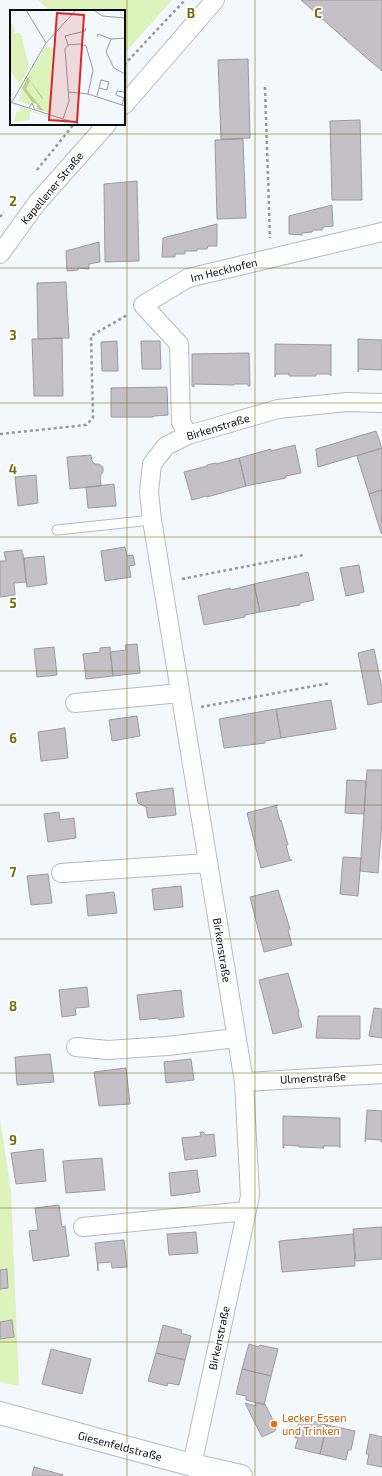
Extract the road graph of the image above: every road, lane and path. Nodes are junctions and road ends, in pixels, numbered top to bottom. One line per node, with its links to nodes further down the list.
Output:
1 (185, 0): 3 (path)
2 (215, 0): 5 (street)
3 (125, 64)
4 (265, 87): 9 (path)
5 (125, 104)
6 (106, 125): 8 (street, Kapellener Straße)
7 (382, 232): 9 (street, Im Heckhofen)
8 (0, 254)
9 (271, 258): 10 (street, Im Heckhofen)
10 (144, 305): 12 (path); 13 (street)
11 (382, 403): 13 (street, Birkenstraße)
12 (0, 434)
13 (188, 435): 14 (street, Birkenstraße)
14 (152, 520): 15 (lane); 17 (street, Birkenstraße)
15 (57, 530)
16 (304, 556): 17 (path)
17 (162, 582): 19 (street, Birkenstraße)
18 (330, 683): 19 (path)
19 (181, 702): 20 (street); 21 (street, Birkenstraße)
20 (75, 703)
21 (208, 863): 22 (street); 23 (street, Birkenstraße)
22 (61, 873)
23 (236, 1038): 24 (street); 26 (street, Birkenstraße)
24 (76, 1047)
25 (382, 1074): 26 (street, Ulmenstraße)
26 (244, 1082): 27 (street, Birkenstraße)
27 (246, 1211): 28 (street); 30 (street, Birkenstraße)
28 (83, 1227)
29 (0, 1413): 30 (main road, Giesenfeldstraße)
30 (192, 1465): 31 (main road, Giesenfeldstraße)
31 (241, 1476)

